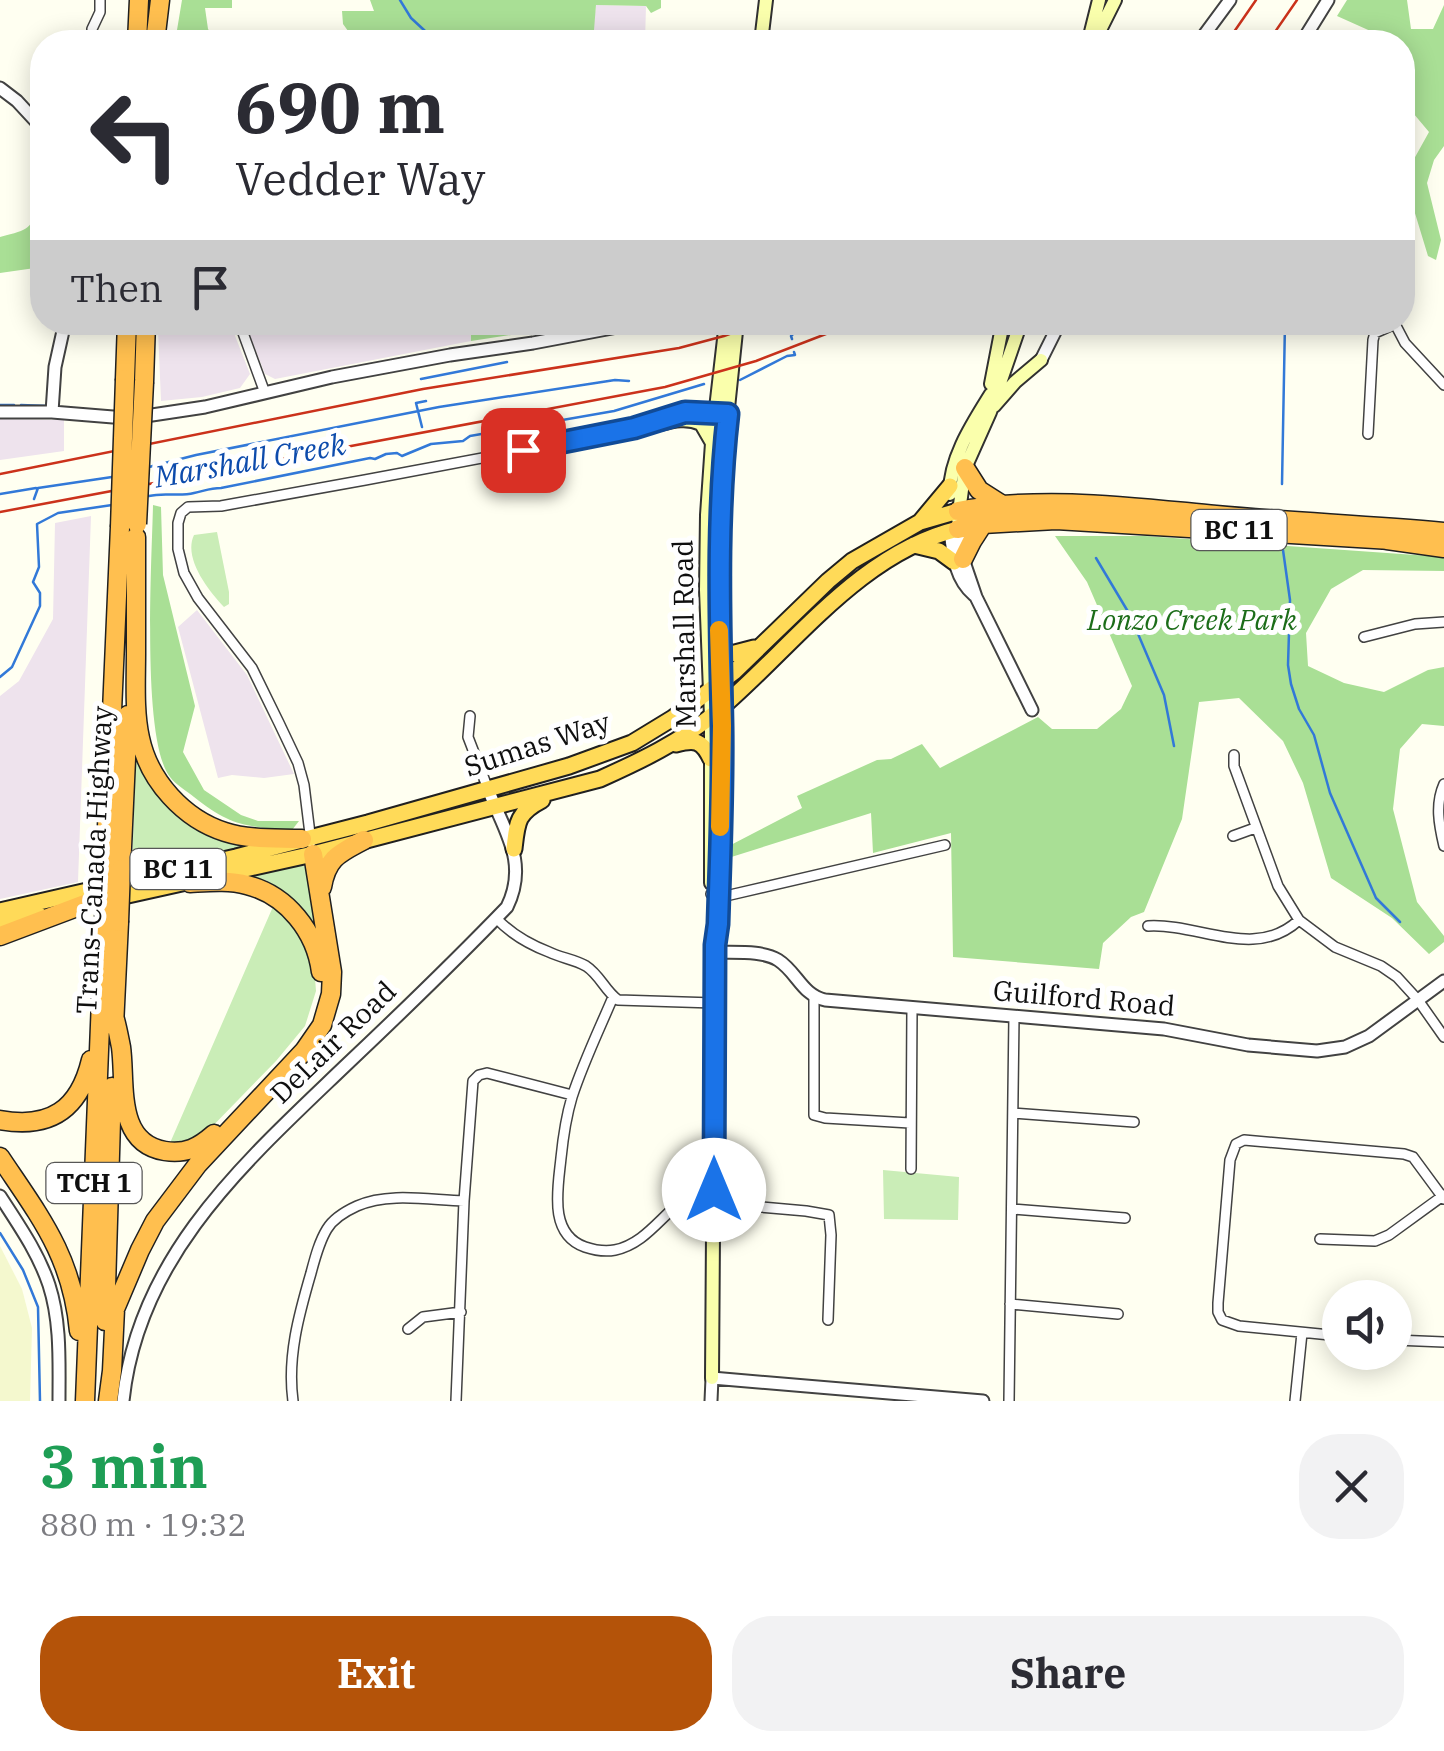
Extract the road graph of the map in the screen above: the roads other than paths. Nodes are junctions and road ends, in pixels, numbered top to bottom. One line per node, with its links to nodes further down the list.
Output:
1 (100, 0): 9 (street)
2 (139, 0): 10 (highway)
3 (160, 0): 11 (highway)
4 (766, 0): 12 (main road)
5 (1099, 0): 13 (main road)
6 (1116, 0): 14 (main road)
7 (1230, 0): 15 (street)
8 (1328, 0): 16 (street)
9 (92, 29)
10 (138, 30)
11 (156, 30)
12 (762, 30)
13 (1093, 30)
14 (1098, 30)
15 (1208, 30)
16 (1309, 30)
17 (0, 88): 18 (street)
18 (30, 115)
19 (62, 335): 37 (street)
20 (129, 335): 32 (highway, Trans-Canada Highway / TCH 1)
21 (143, 335): 32 (highway, Trans-Canada Highway / TCH 1)
22 (243, 335): 34 (street)
23 (575, 335): 34 (street)
24 (725, 335): 38 (main road, Marshall Road)
25 (735, 335): 38 (main road, Marshall Road)
26 (1001, 335): 35 (main road)
27 (1017, 335): 35 (main road)
28 (1054, 335): 31 (street)
29 (1374, 335): 40 (street)
30 (1400, 335): 33 (street)
31 (1041, 360): 35 (main road)
32 (134, 380): 51 (highway, Trans-Canada Highway / TCH 1, bridge)
33 (1444, 385)
34 (265, 393): 37 (street)
35 (986, 410): 42 (main road); 43 (main road)
36 (0, 412): 37 (street)
37 (52, 412)
38 (722, 413): 39 (street); 41 (main road, Marshall Road); 58 (main road, Marshall Road)
39 (634, 428): 41 (main road); 75 (street)
40 (1368, 434)
41 (712, 443): 60 (main road, Marshall Road)
42 (965, 468): 44 (highway); 48 (main road)
43 (950, 486): 47 (highway); 48 (main road)
44 (1001, 504): 45 (highway, Sumas Way / BC 11); 48 (highway, Sumas Way / BC 11)
45 (1154, 508): 46 (highway, Sumas Way / BC 11); 48 (highway)
46 (1239, 516): 49 (highway); 52 (highway, Sumas Way / BC 11)
47 (920, 522): 48 (highway, Sumas Way / BC 11); 59 (highway, Sumas Way / BC 11)
48 (955, 522): 50 (highway, Sumas Way / BC 11); 53 (highway, Sumas Way / BC 11); 55 (street)
49 (1444, 523)
50 (983, 524): 54 (highway, Sumas Way / BC 11); 55 (highway)
51 (131, 530): 75 (highway); 87 (highway, Trans-Canada Highway / TCH 1, bridge)
52 (1444, 532)
53 (914, 545): 55 (highway); 62 (highway, Sumas Way / BC 11)
54 (1444, 546)
55 (959, 561): 61 (street)
56 (1444, 622): 57 (street)
57 (1364, 637)
58 (719, 639): 59 (highway); 60 (main road, Marshall Road)
59 (762, 645): 60 (highway, Sumas Way / BC 11)
60 (715, 686): 62 (main road, Marshall Road); 67 (highway, Sumas Way / BC 11)
61 (1032, 710)
62 (716, 712): 64 (highway, Sumas Way / BC 11); 66 (main road, Marshall Road); 81 (main road, Marshall Road)
63 (470, 716): 70 (street, DeLair Road)
64 (668, 746): 66 (highway); 69 (highway, Sumas Way / BC 11)
65 (1234, 755): 72 (street)
66 (711, 759): 81 (main road, Marshall Road)
67 (569, 766): 70 (highway, Sumas Way / BC 11); 71 (highway)
68 (1444, 784): 77 (street)
69 (568, 788): 71 (highway, Sumas Way / BC 11); 78 (highway)
70 (488, 789): 71 (street, DeLair Road); 75 (highway, Sumas Way / BC 11)
71 (494, 805): 74 (highway, Sumas Way / BC 11); 78 (street, DeLair Road)
72 (1255, 828): 73 (street); 85 (street)
73 (1234, 836)
74 (364, 840): 75 (highway, Sumas Way / BC 11); 80 (highway)
75 (308, 843): 79 (highway, Sumas Way / BC 11); 80 (highway); 83 (highway, Sumas Way / BC 11)
76 (946, 845): 81 (street)
77 (1444, 846)
78 (514, 849): 84 (street, DeLair Road)
79 (190, 882): 82 (highway, Sumas Way / BC 11); 98 (highway)
80 (321, 892): 127 (highway)
81 (715, 894): 90 (main road, Marshall Road)
82 (84, 904): 86 (highway, Sumas Way / BC 11); 89 (highway)
83 (0, 911)
84 (496, 918): 93 (street); 128 (street, DeLair Road)
85 (1299, 920): 88 (street); 95 (street)
86 (0, 923)
87 (112, 923): 91 (highway, Trans-Canada Highway / TCH 1); 98 (highway, Trans-Canada Highway / TCH 1)
88 (1148, 926)
89 (0, 936)
90 (715, 948): 94 (street); 96 (main road, Marshall Road)
91 (102, 966): 103 (highway); 126 (highway, Trans-Canada Highway / TCH 1)
92 (1444, 981): 95 (street, Guilford Road)
93 (613, 997): 96 (street); 101 (street)
94 (814, 998): 97 (street, Guilford Road); 105 (street)
95 (1418, 1000): 99 (street, Guilford Road); 100 (street)
96 (714, 1004): 110 (main road, Marshall Road)
97 (912, 1008): 99 (street, Guilford Road); 105 (street)
98 (114, 1016): 127 (highway, Trans-Canada Highway / TCH 1)
99 (1014, 1016): 102 (street)
100 (1444, 1037)
101 (572, 1096): 110 (street); 111 (street)
102 (1013, 1113): 104 (street); 112 (street)
103 (0, 1120)
104 (1134, 1122)
105 (910, 1123): 107 (street)
106 (0, 1157): 126 (highway)
107 (911, 1170)
108 (0, 1196): 125 (street)
109 (1443, 1197): 114 (street); 120 (street)
110 (714, 1200): 118 (street); 124 (main road, Marshall Road)
111 (464, 1201): 116 (street); 129 (street)
112 (1012, 1209): 113 (street); 115 (street)
113 (1125, 1218)
114 (1320, 1239)
115 (1010, 1304): 117 (street); 133 (street)
116 (460, 1312): 119 (street); 130 (street)
117 (1118, 1314)
118 (828, 1320)
119 (408, 1329)
120 (1302, 1333): 121 (street); 134 (street)
121 (1322, 1335)
122 (1412, 1341): 123 (street)
123 (1444, 1342)
124 (712, 1378): 131 (street, Marshall Road); 132 (street)
125 (59, 1401)
126 (84, 1401)
127 (105, 1401)
128 (123, 1401)
129 (293, 1401)
130 (456, 1401)
131 (712, 1401)
132 (983, 1401)
133 (1010, 1401)
134 (1296, 1401)

